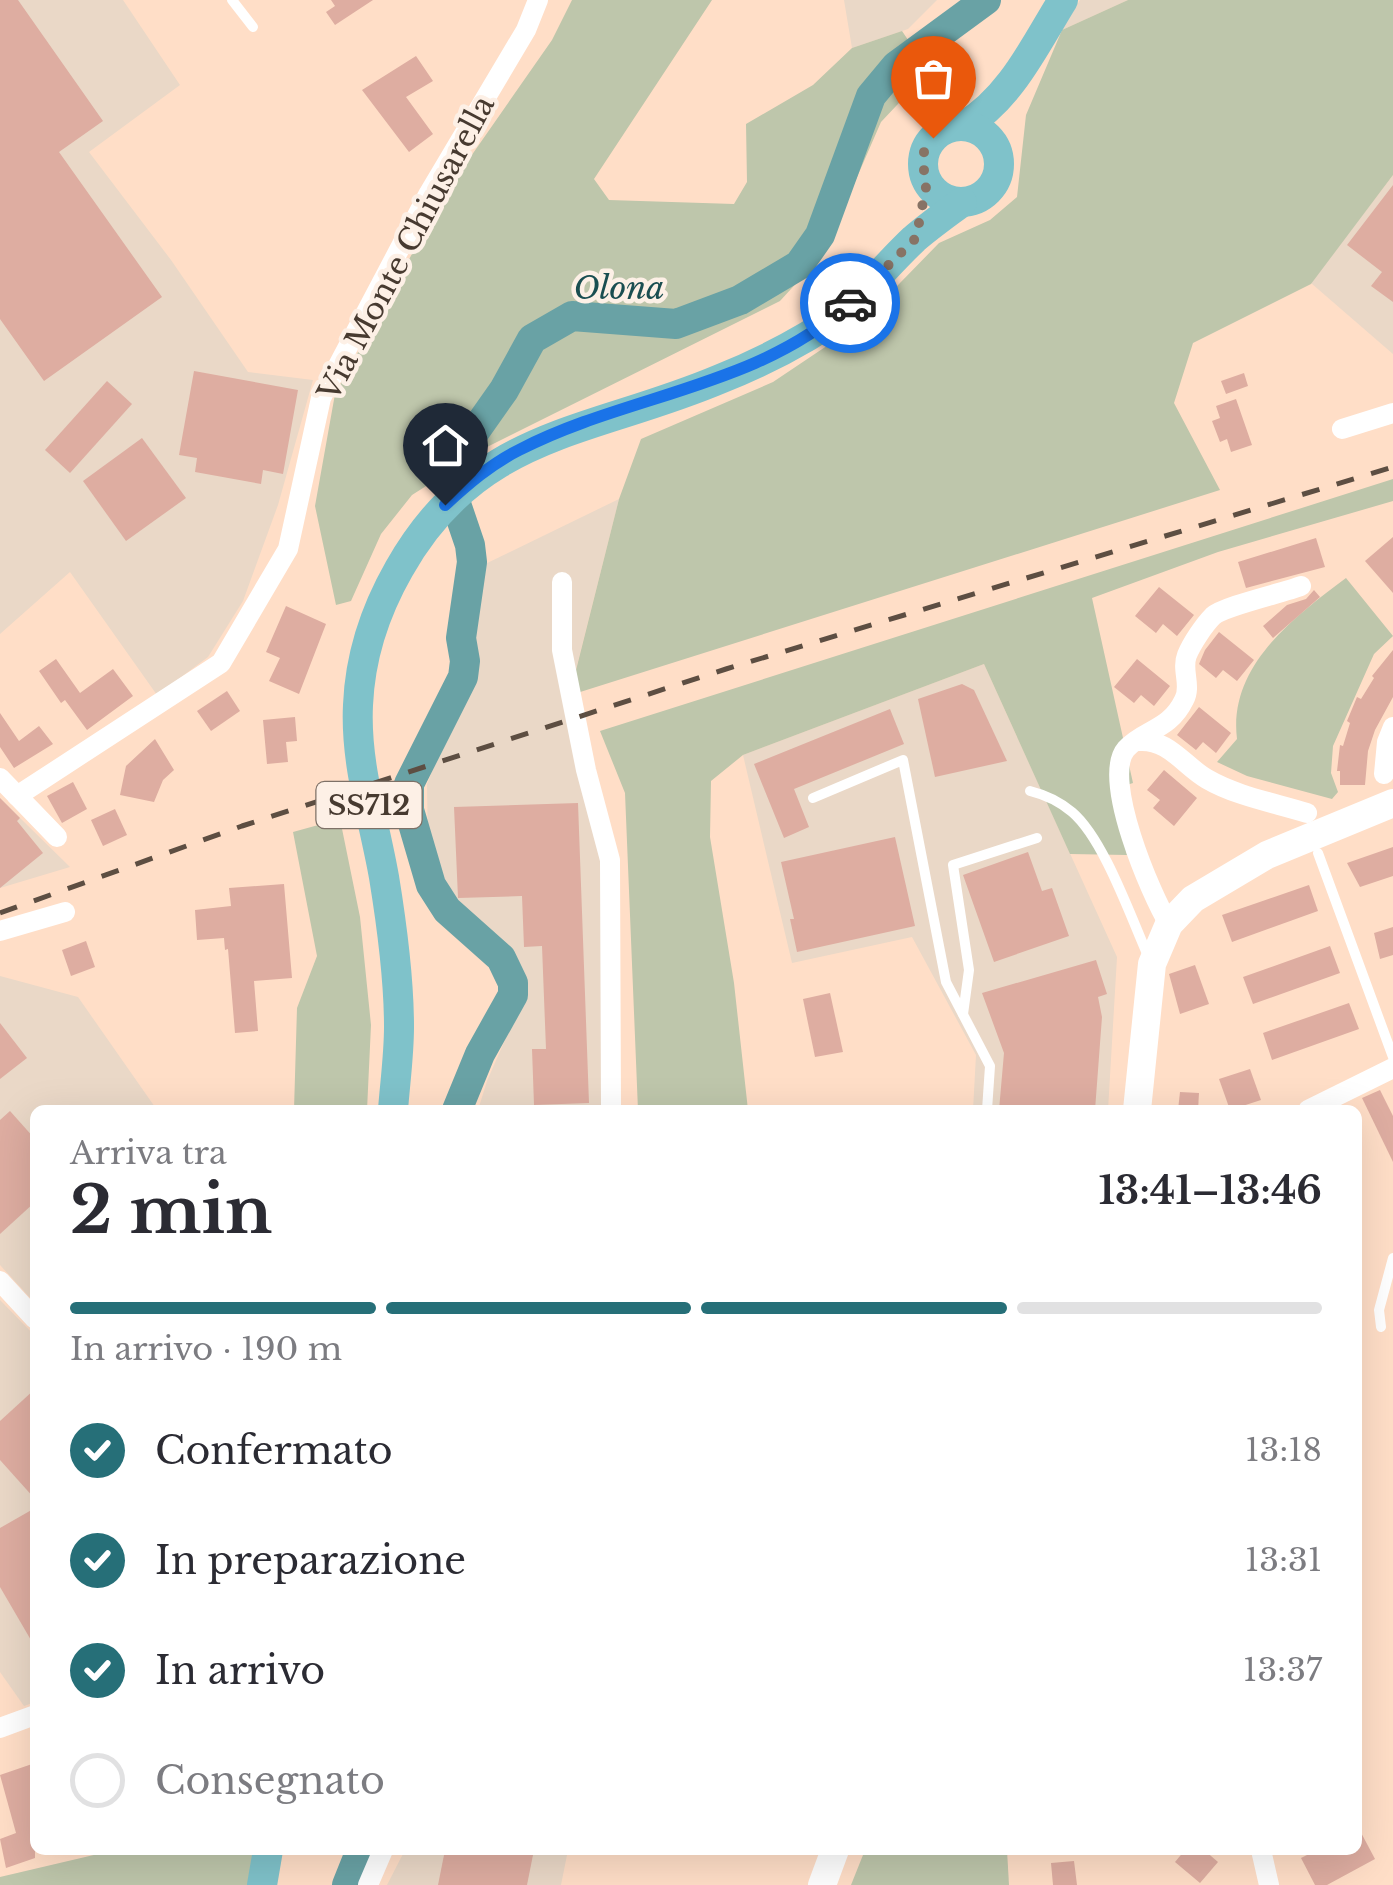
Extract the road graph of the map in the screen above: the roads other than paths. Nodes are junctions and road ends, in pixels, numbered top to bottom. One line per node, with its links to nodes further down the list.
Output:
1 (232, 0): 4 (lane)
2 (538, 0): 20 (street, Via Monte Chiusarella)
3 (1063, 0): 5 (main road, SS712)
4 (253, 27)
5 (1016, 76): 6 (main road, SS712); 7 (main road, SS712)
6 (964, 126): 7 (main road); 8 (main road, SS712)
7 (998, 161): 9 (main road, SS712)
8 (927, 182): 9 (main road); 10 (main road, SS712)
9 (962, 202): 10 (main road, SS712)
10 (916, 238): 34 (main road, SS712)
11 (1393, 413): 12 (street)
12 (1342, 429)
13 (562, 582): 35 (street)
14 (1300, 586): 16 (street)
15 (1393, 727): 17 (street)
16 (1137, 741): 23 (street); 28 (street)
17 (1384, 774)
18 (0, 778): 20 (street)
19 (1030, 790): 30 (lane)
20 (17, 796): 24 (street)
21 (813, 798): 31 (lane)
22 (1393, 803): 28 (main road)
23 (1307, 812)
24 (56, 838)
25 (1037, 838): 31 (lane)
26 (1318, 853): 32 (lane)
27 (65, 912): 29 (street)
28 (1169, 924): 30 (main road)
29 (0, 932)
30 (1152, 964): 37 (main road)
31 (963, 1014): 36 (lane)
32 (1393, 1057)
33 (1393, 1068): 38 (street)
34 (393, 1105)
35 (611, 1105)
36 (987, 1105)
37 (1138, 1105)
38 (1318, 1105)
39 (1393, 1258): 42 (lane)
40 (0, 1281): 41 (street)
41 (30, 1313)
42 (1381, 1327)
43 (30, 1717): 44 (street)
44 (0, 1728)
45 (267, 1855): 49 (main road)
46 (381, 1855): 50 (street)
47 (833, 1855): 51 (main road)
48 (1261, 1855): 52 (street)
49 (262, 1885)
50 (368, 1885)
51 (822, 1885)
52 (1269, 1885)

